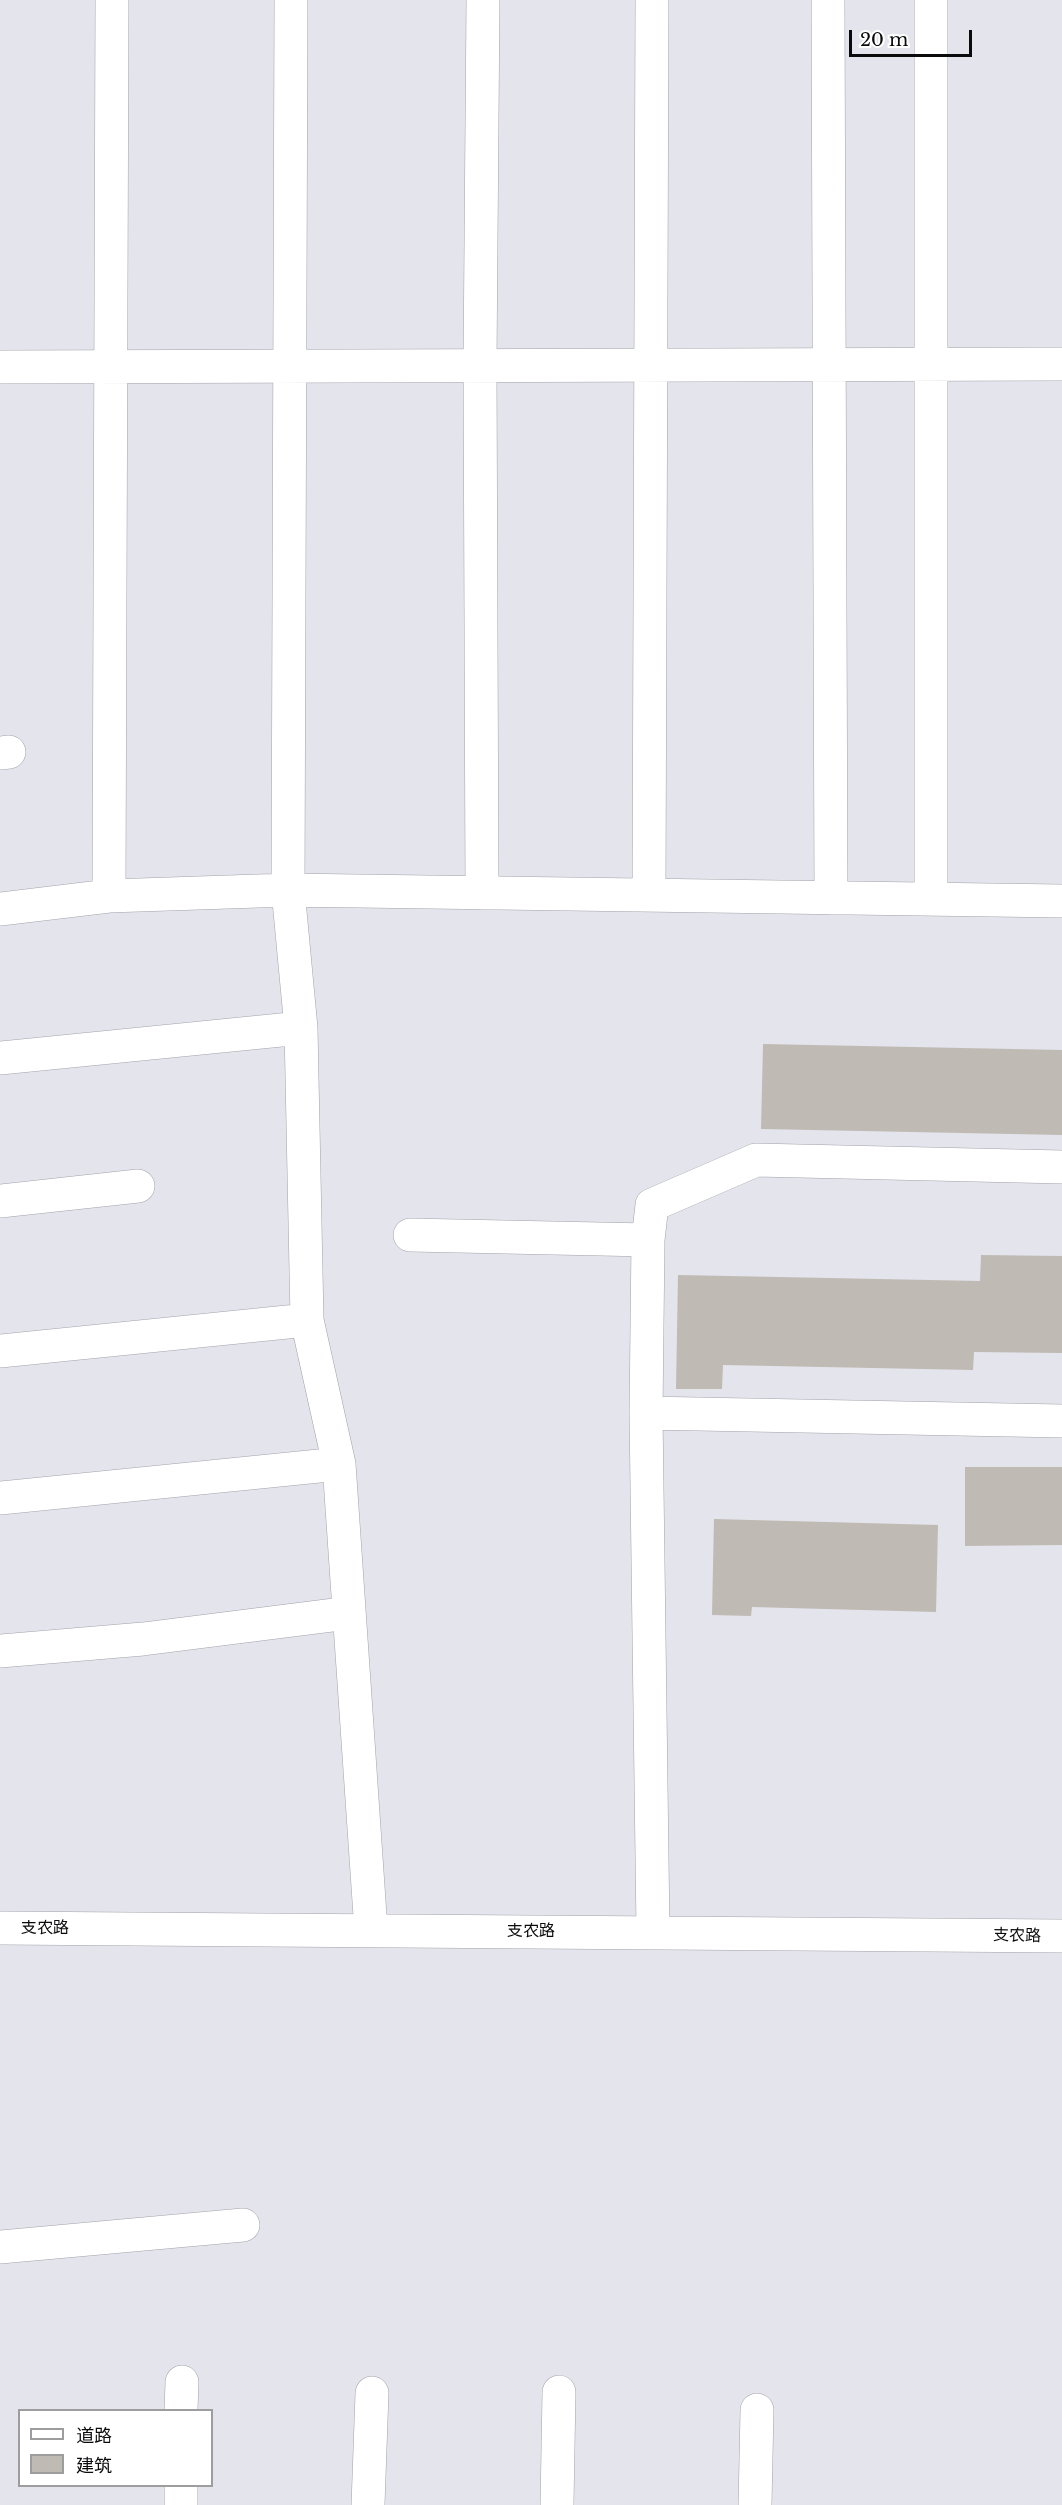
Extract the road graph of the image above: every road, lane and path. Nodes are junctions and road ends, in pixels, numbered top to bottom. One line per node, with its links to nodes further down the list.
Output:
1 (112, 0): 13 (street)
2 (291, 0): 7 (street)
3 (483, 0): 8 (street)
4 (652, 0): 9 (street)
5 (828, 0): 10 (street)
6 (932, 0): 11 (street)
7 (289, 364): 8 (street); 13 (street); 15 (street)
8 (480, 364): 9 (street); 16 (street)
9 (651, 364): 10 (street); 17 (street)
10 (829, 364): 11 (street); 19 (street)
11 (931, 364): 12 (street); 20 (street)
12 (1062, 364)
13 (110, 366): 14 (street); 18 (street)
14 (0, 367)
15 (288, 890): 16 (street); 18 (street); 23 (street)
16 (482, 893): 17 (street)
17 (650, 895): 19 (street)
18 (109, 896): 22 (street)
19 (831, 898): 20 (street)
20 (931, 899): 21 (street)
21 (1062, 901)
22 (0, 909)
23 (301, 1028): 24 (street); 30 (street)
24 (0, 1058)
25 (1062, 1167): 29 (street)
26 (138, 1186): 27 (street)
27 (0, 1201)
28 (410, 1235): 29 (street)
29 (648, 1240): 32 (street)
30 (307, 1320): 31 (street); 34 (street)
31 (0, 1351)
32 (646, 1413): 33 (street); 40 (street)
33 (1062, 1421)
34 (339, 1464): 35 (street); 36 (street)
35 (0, 1498)
36 (350, 1613): 37 (street); 39 (street)
37 (0, 1651)
38 (0, 1928): 39 (street, 支农路)
39 (372, 1930): 40 (street, 支农路)
40 (653, 1931): 41 (street, 支农路)
41 (1062, 1936)
42 (243, 2225): 43 (street)
43 (0, 2247)
44 (559, 2392): 50 (street)
45 (372, 2393): 49 (street)
46 (756, 2410): 51 (street)
47 (181, 2487): 48 (street)
48 (181, 2505)
49 (368, 2505)
50 (557, 2505)
51 (755, 2505)

